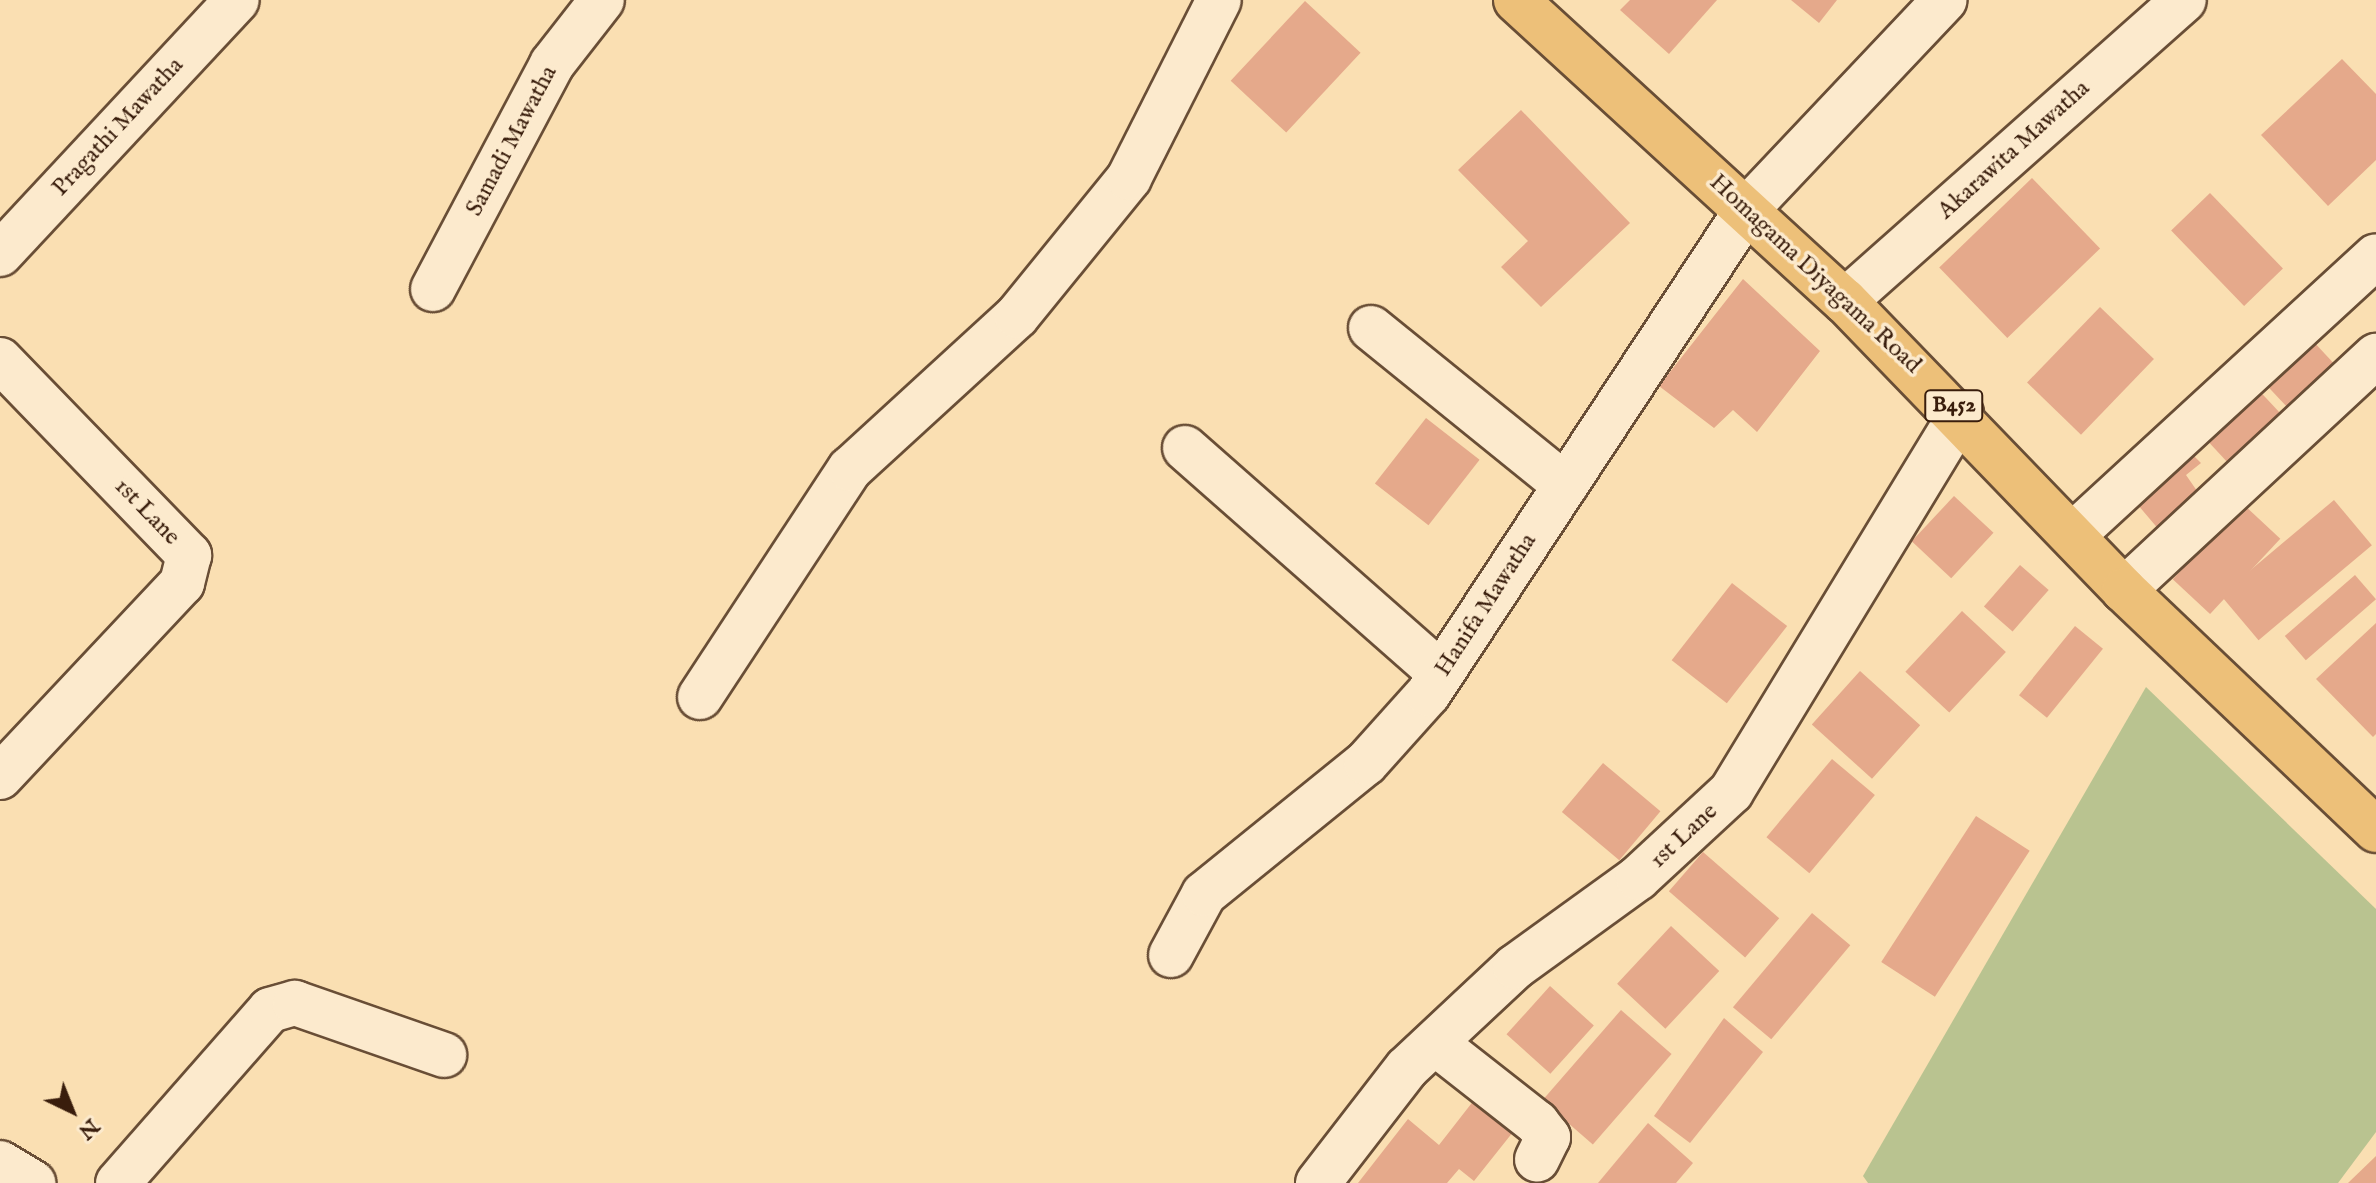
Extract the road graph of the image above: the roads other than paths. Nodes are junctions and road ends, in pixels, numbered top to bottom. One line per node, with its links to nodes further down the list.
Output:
1 (237, 0): 8 (street, Pragathi Mawatha)
2 (602, 0): 10 (street, Samadi Mawatha)
3 (1219, 0): 21 (street)
4 (1516, 0): 7 (main road, Homagama Diyagama Road / B452)
5 (1945, 0): 7 (street, Hanifa Mawatha)
6 (2184, 0): 11 (street, Akarawita Mawatha)
7 (1748, 208): 11 (main road, Homagama Diyagama Road / B452); 17 (street, Hanifa Mawatha)
8 (0, 254)
9 (2376, 256): 18 (street)
10 (433, 289)
11 (1845, 301): 15 (main road, Homagama Diyagama Road / B452)
12 (1371, 328): 17 (street)
13 (2376, 356): 19 (street)
14 (0, 360): 22 (street, 1st Lane)
15 (1961, 413): 18 (main road, Homagama Diyagama Road / B452); 25 (street, 1st Lane)
16 (1185, 448): 20 (street)
17 (1565, 485): 20 (street, Hanifa Mawatha)
18 (2074, 534): 19 (main road, Homagama Diyagama Road / B452)
19 (2124, 590): 23 (main road, Homagama Diyagama Road / B452)
20 (1441, 674): 24 (street, Hanifa Mawatha)
21 (700, 697)
22 (0, 777)
23 (2376, 830)
24 (1171, 955)
25 (1435, 1043): 27 (street); 31 (street, 1st Lane)
26 (444, 1055): 30 (street)
27 (1537, 1160)
28 (0, 1163): 29 (street)
29 (33, 1183)
30 (118, 1183)
31 (1318, 1183)

